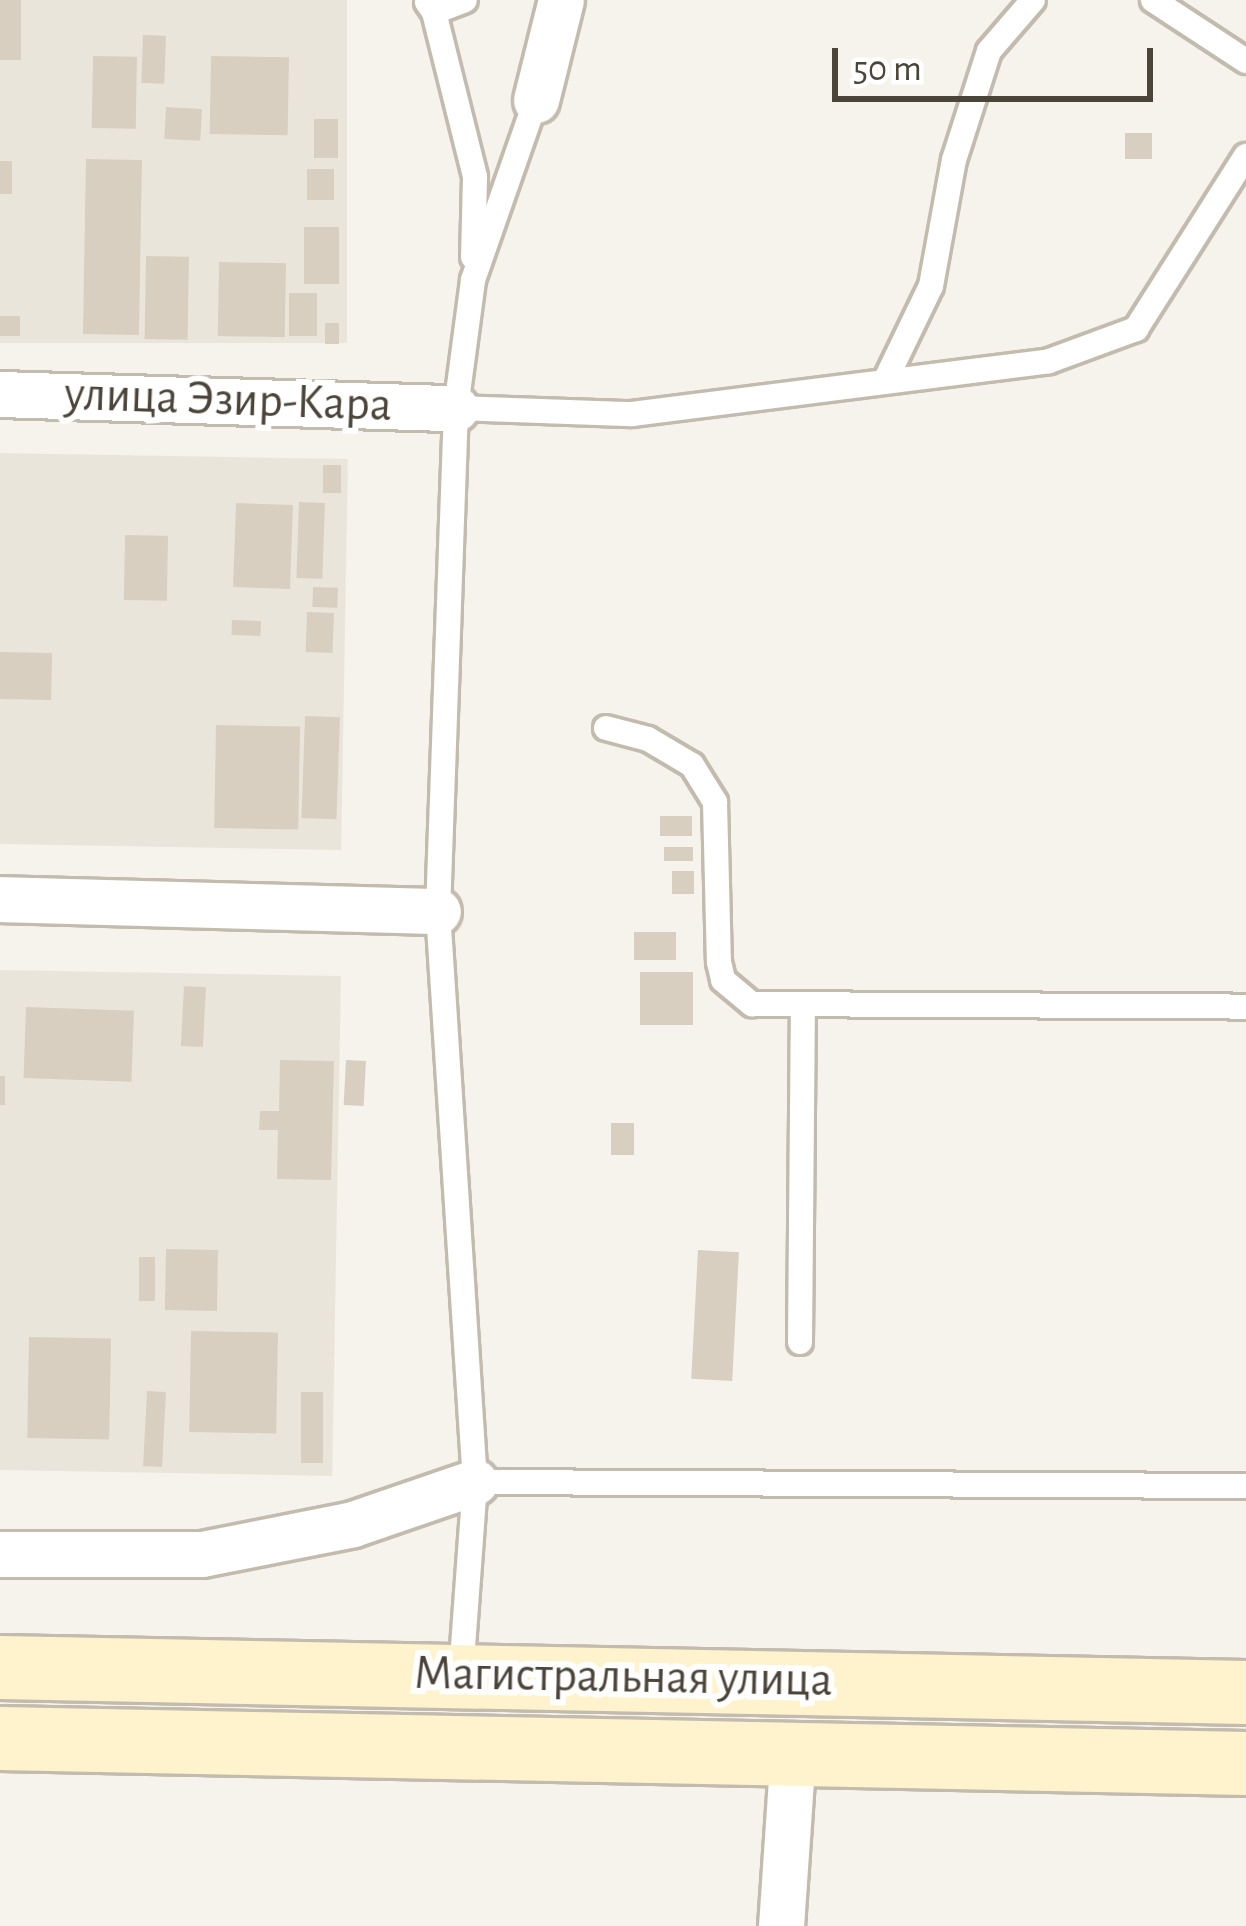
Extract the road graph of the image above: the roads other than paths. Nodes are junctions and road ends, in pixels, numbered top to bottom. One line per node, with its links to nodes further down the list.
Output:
1 (465, 0): 5 (lane)
2 (561, 0): 7 (street)
3 (1033, 0): 10 (lane)
4 (1153, 0): 6 (lane)
5 (430, 6): 9 (lane)
6 (1246, 61)
7 (536, 100): 9 (lane)
8 (1246, 156): 10 (lane)
9 (473, 280): 12 (lane)
10 (886, 379): 12 (lane)
11 (0, 394): 12 (street, улица Эзир-Кара)
12 (456, 408): 15 (lane)
13 (606, 728): 17 (lane)
14 (0, 899): 15 (street)
15 (438, 911): 19 (lane)
16 (1246, 1007): 17 (lane)
17 (802, 1009): 18 (lane)
18 (800, 1342)
19 (475, 1482): 20 (lane); 21 (street); 23 (lane)
20 (1246, 1486)
21 (0, 1554)
22 (0, 1667): 23 (main road, Магистральная улица)
23 (461, 1674): 24 (main road, Магистральная улица)
24 (1246, 1692)
25 (0, 1738): 26 (main road, Магистральная улица)
26 (793, 1750): 27 (main road, Магистральная улица); 28 (street)
27 (1246, 1763)
28 (781, 1926)

